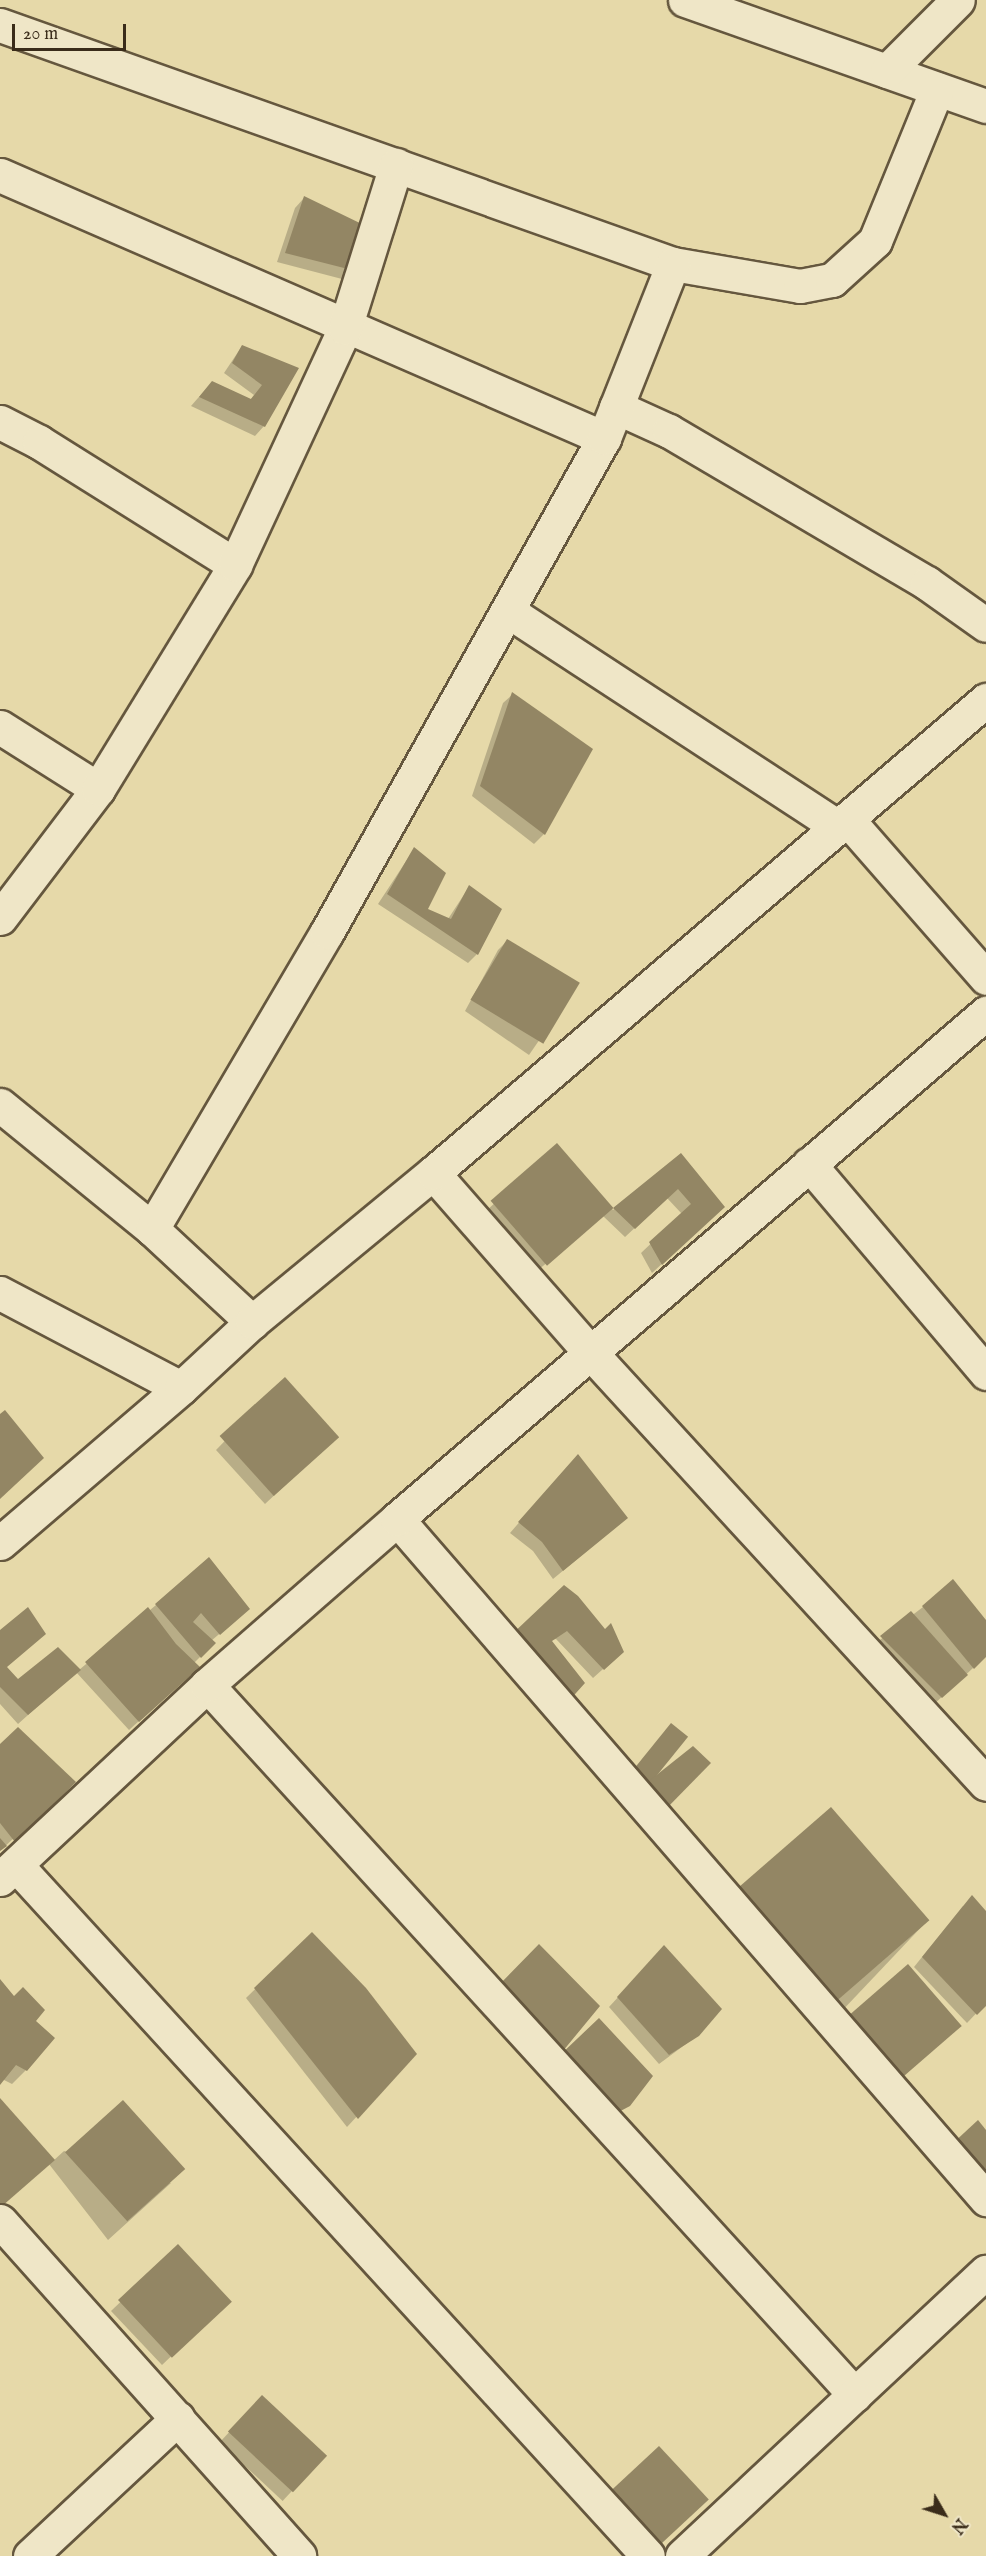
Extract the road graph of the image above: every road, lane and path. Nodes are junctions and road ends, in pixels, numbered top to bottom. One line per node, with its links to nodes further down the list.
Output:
1 (685, 0): 4 (street)
2 (958, 0): 4 (street)
3 (0, 25): 7 (street)
4 (887, 71): 5 (street)
5 (937, 89): 6 (street); 9 (street)
6 (986, 106)
7 (396, 165): 9 (street); 10 (street)
8 (0, 175): 10 (street)
9 (673, 264): 11 (street)
10 (345, 328): 13 (street); 14 (street)
11 (616, 407): 13 (street); 16 (street)
12 (0, 422): 14 (street)
13 (604, 438): 15 (street)
14 (235, 565): 19 (street)
15 (508, 611): 20 (street); 27 (street)
16 (986, 625)
17 (986, 700): 20 (street)
18 (0, 727): 19 (street)
19 (98, 789): 21 (street)
20 (843, 823): 22 (street); 26 (street)
21 (0, 918)
22 (986, 978)
23 (986, 1013): 25 (street)
24 (0, 1105): 27 (street)
25 (808, 1164): 30 (street); 31 (street)
26 (432, 1173): 29 (street); 30 (street)
27 (152, 1229): 29 (street)
28 (0, 1293): 32 (street)
29 (252, 1322): 32 (street)
30 (589, 1351): 33 (street); 36 (street)
31 (986, 1373)
32 (181, 1388): 34 (street)
33 (397, 1519): 35 (street); 38 (street)
34 (0, 1543)
35 (207, 1685): 37 (street); 41 (street)
36 (986, 1784)
37 (8, 1872): 45 (street)
38 (986, 2199)
39 (0, 2221): 42 (street)
40 (986, 2272): 41 (street)
41 (855, 2395): 46 (street)
42 (178, 2418): 43 (street); 44 (street)
43 (30, 2556)
44 (299, 2556)
45 (648, 2556)
46 (682, 2556)

